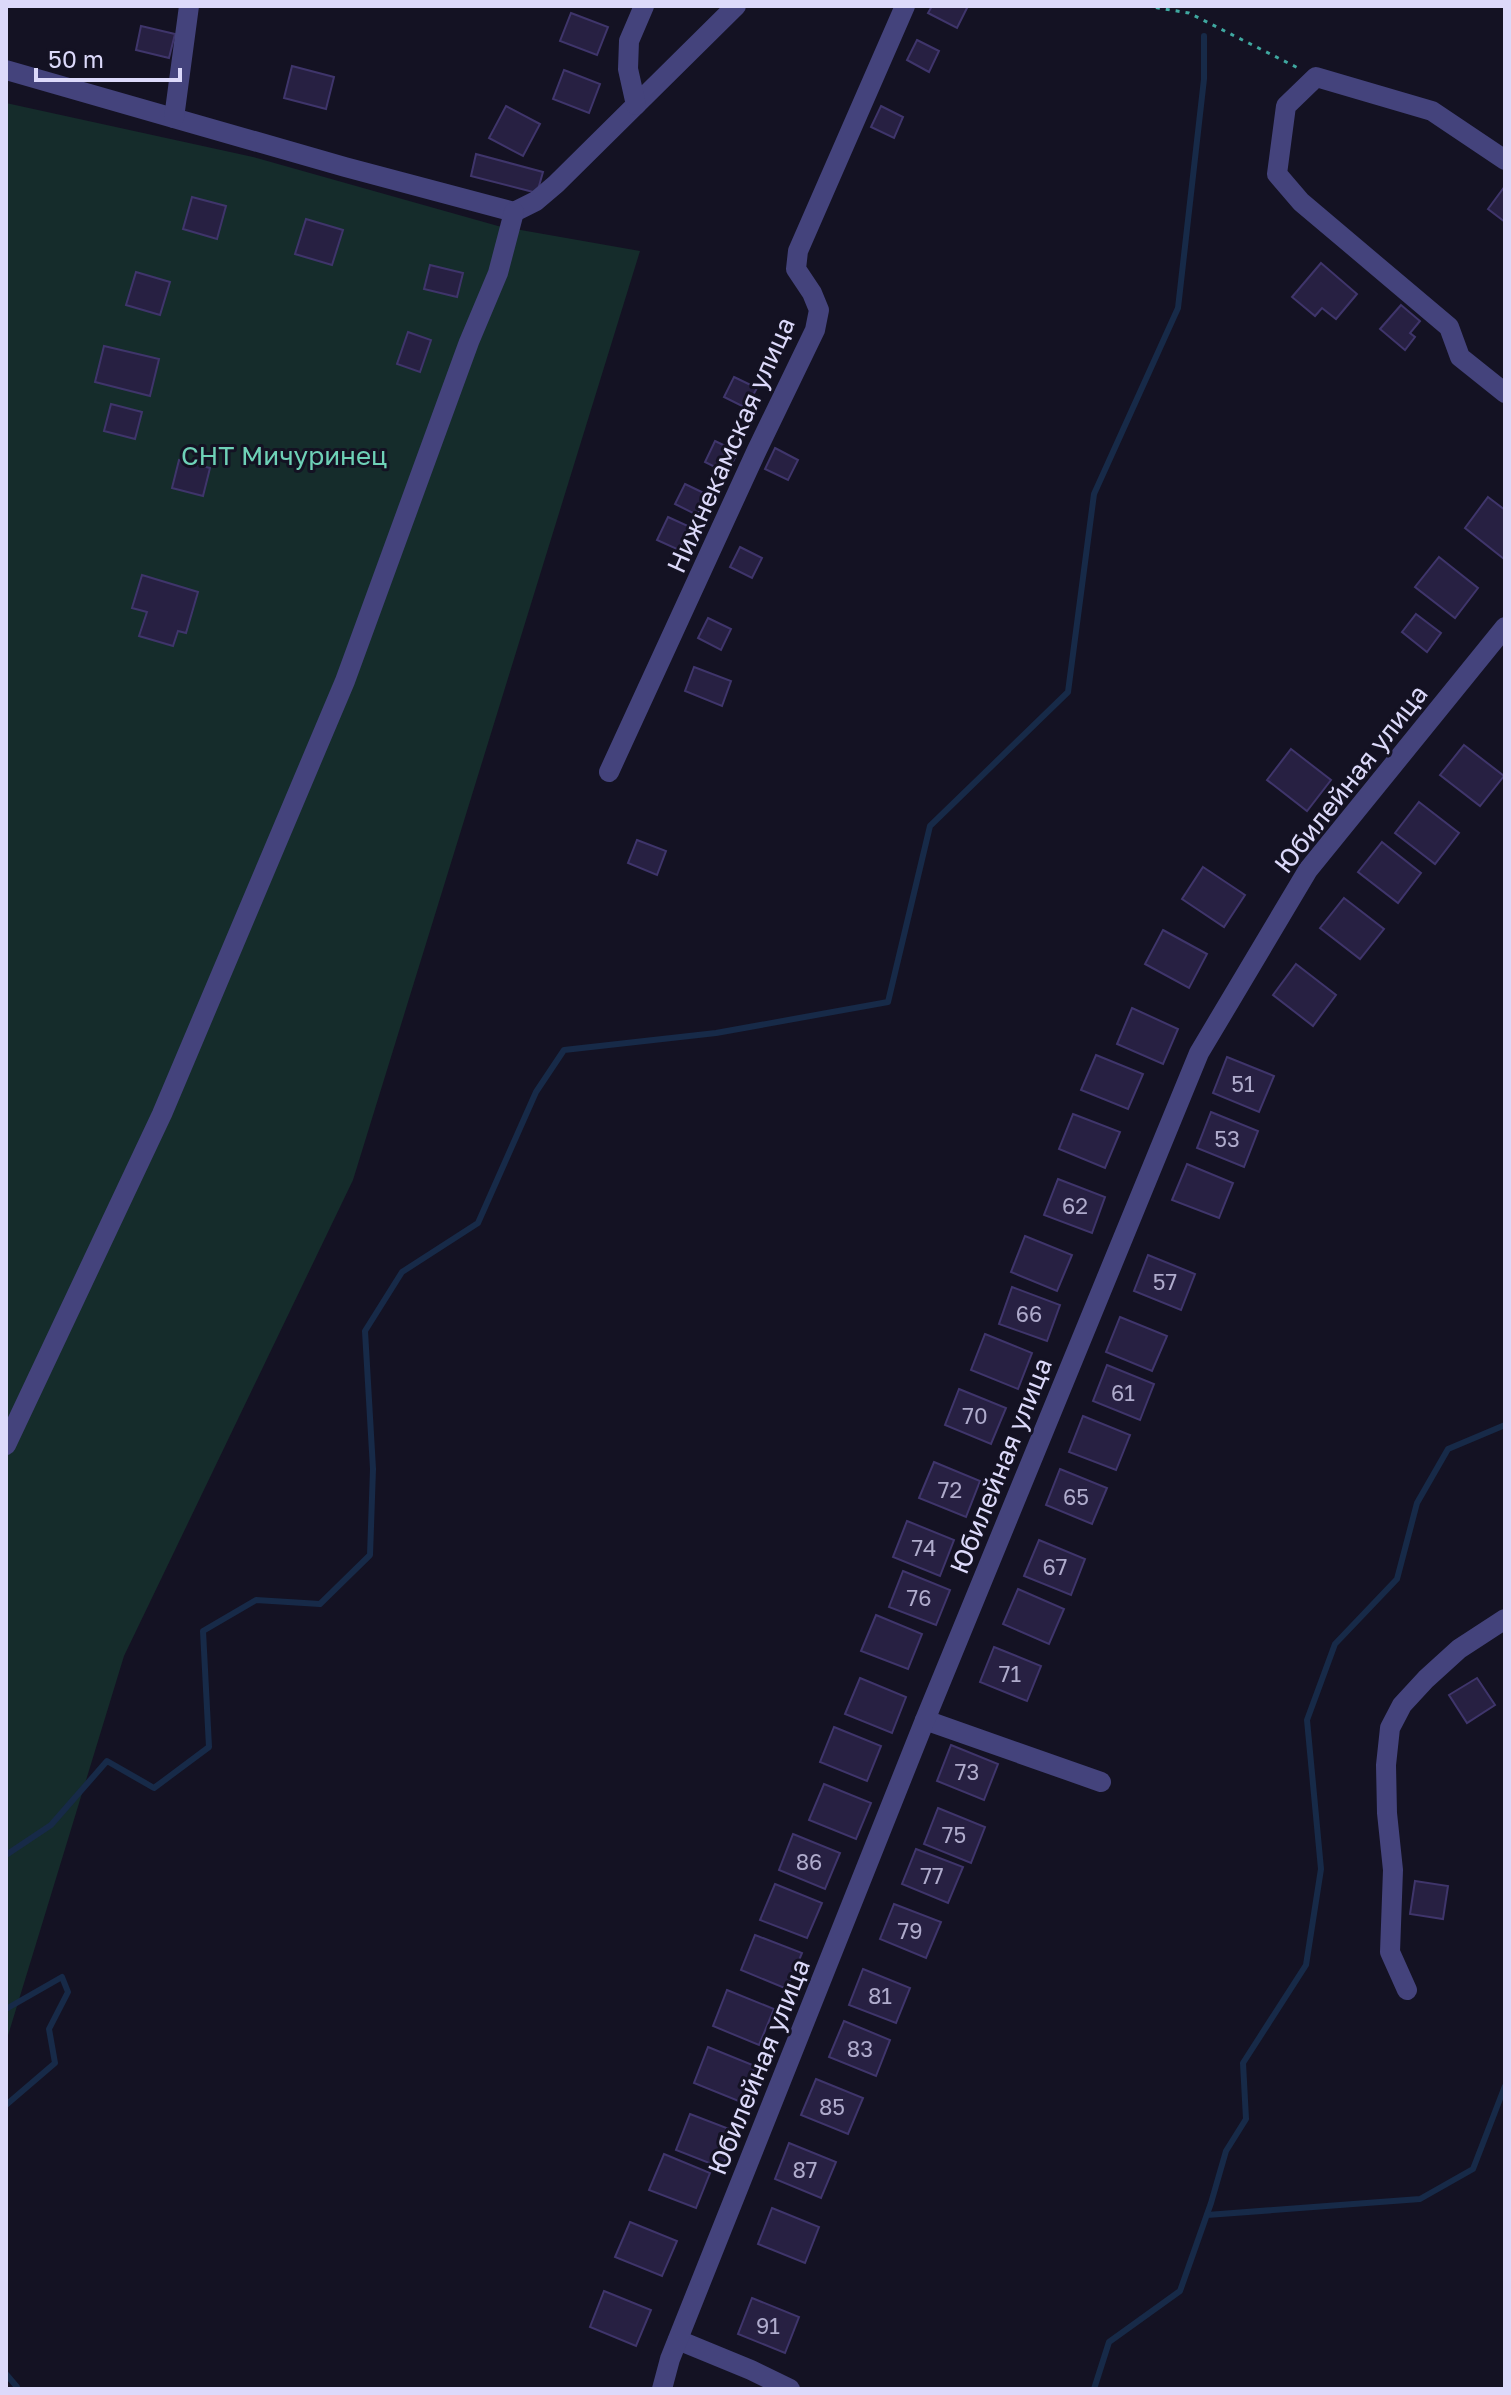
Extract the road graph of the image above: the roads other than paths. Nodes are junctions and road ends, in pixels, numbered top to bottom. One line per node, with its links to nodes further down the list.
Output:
1 (189, 6): 7 (street)
2 (644, 6): 6 (street)
3 (736, 6): 6 (street)
4 (905, 6): 12 (street, Нижнекамская улица)
5 (6, 70): 7 (street)
6 (636, 105): 9 (street)
7 (174, 118): 9 (street)
8 (1505, 160): 10 (street)
9 (514, 212): 13 (street)
10 (1505, 393)
11 (1505, 627): 15 (street, Юбилейная улица)
12 (609, 772)
13 (6, 1445)
14 (1505, 1619): 17 (street)
15 (925, 1720): 16 (street); 18 (street, Юбилейная улица)
16 (1101, 1782)
17 (1407, 1990)
18 (678, 2340): 19 (street, Юбилейная улица); 20 (street)
19 (662, 2389)
20 (790, 2389)

